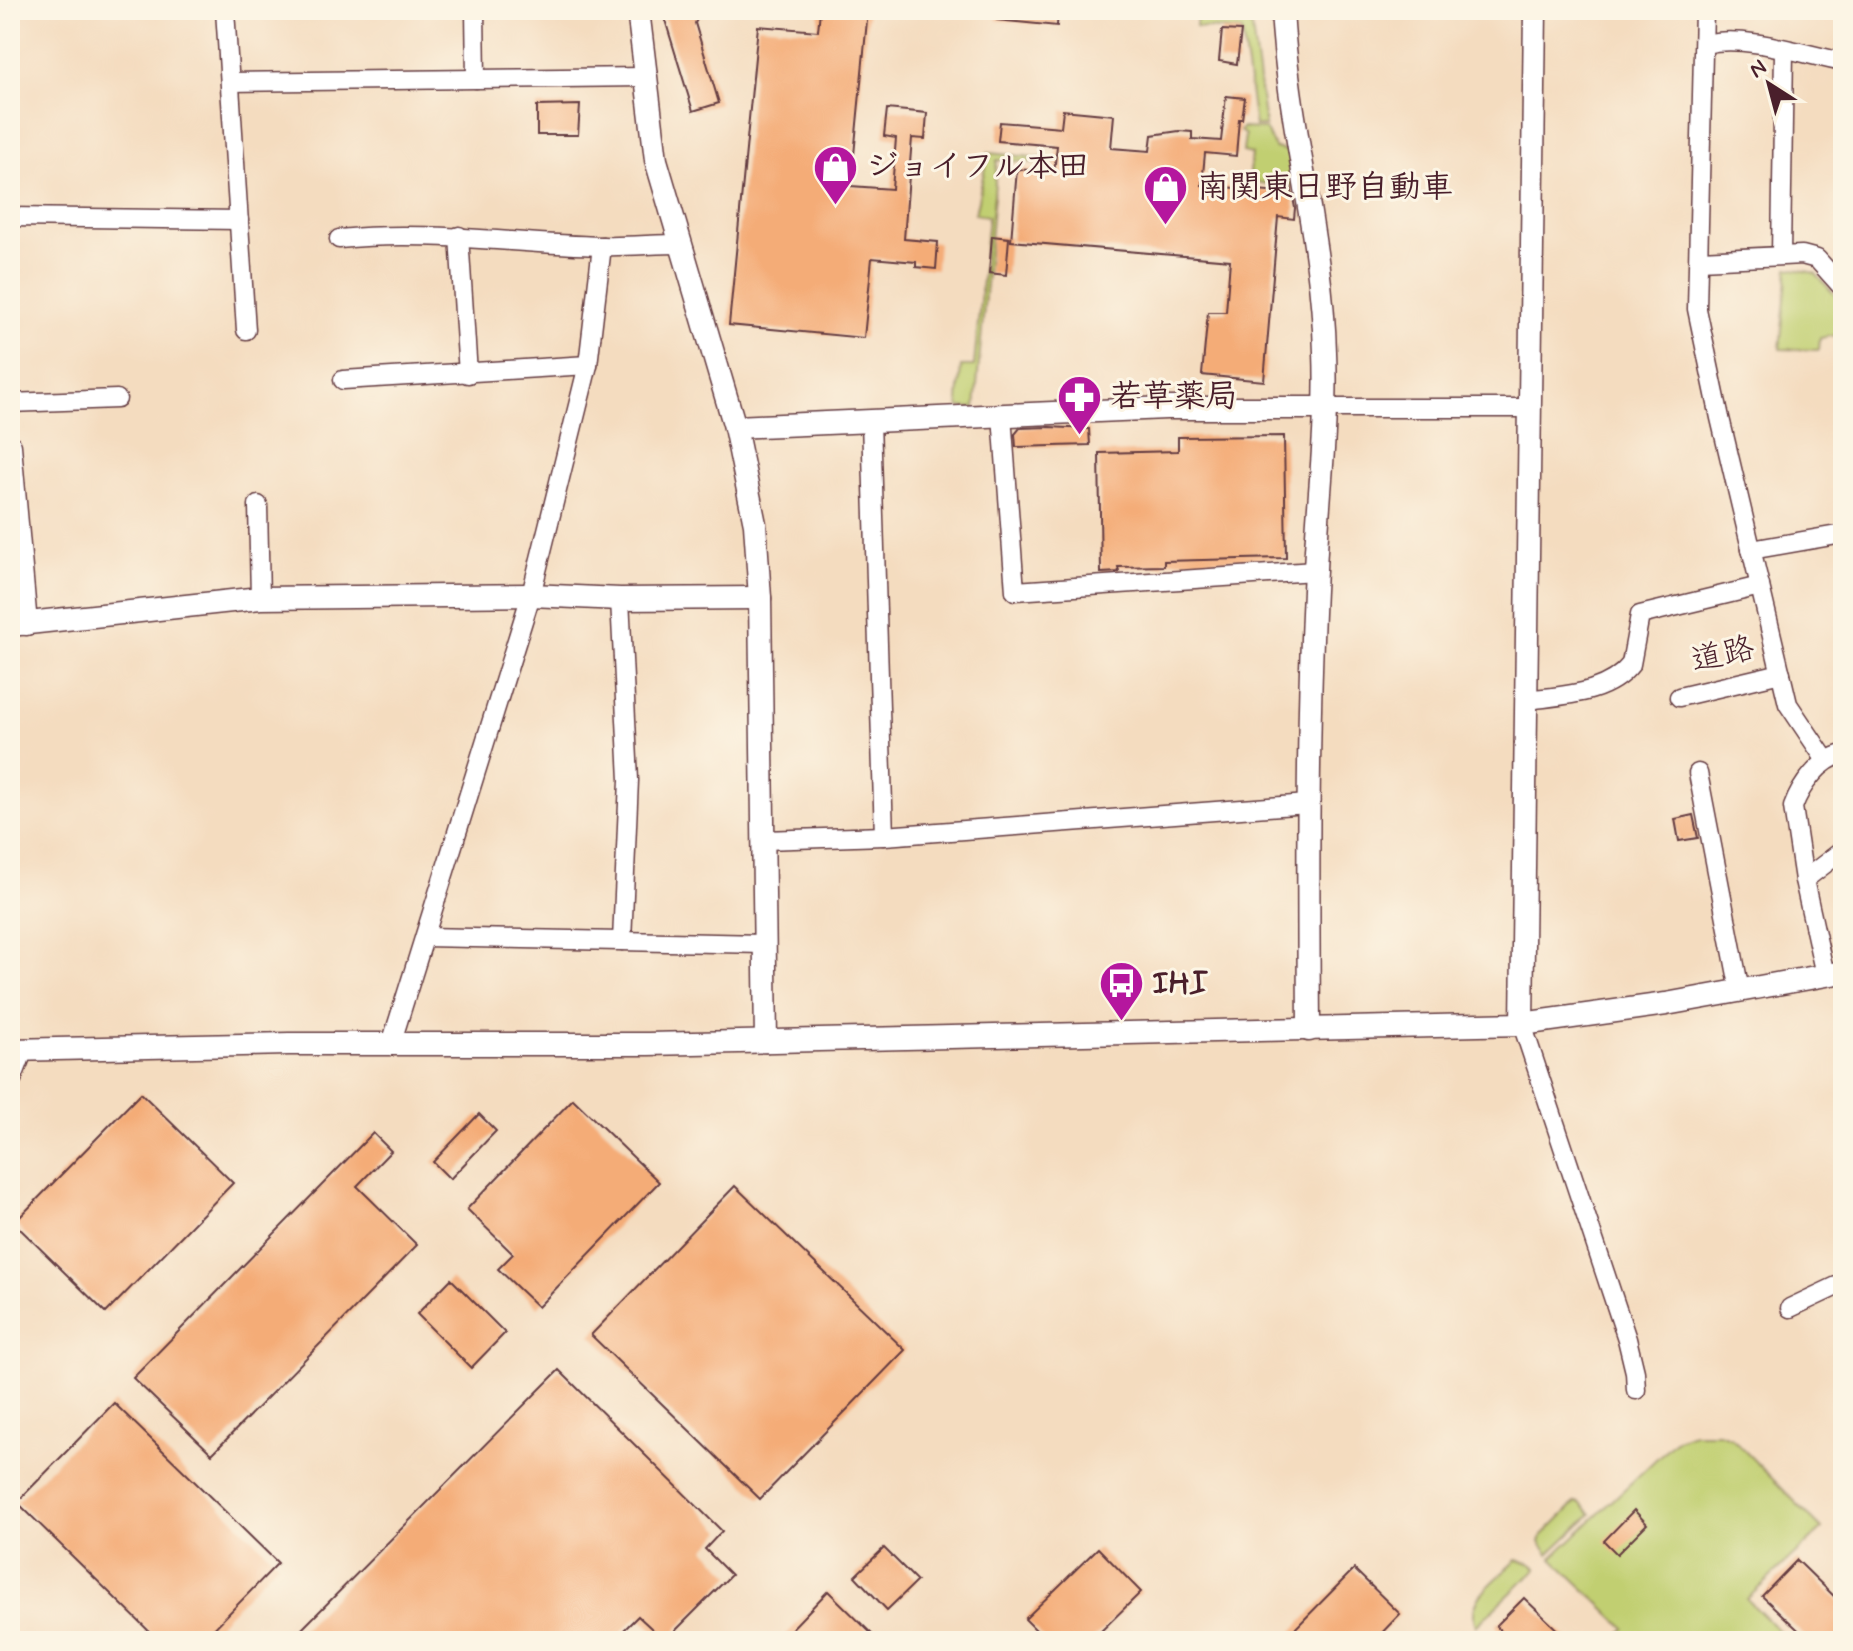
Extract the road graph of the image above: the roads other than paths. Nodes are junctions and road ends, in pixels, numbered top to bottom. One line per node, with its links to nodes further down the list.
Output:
1 (225, 10): 12 (street)
2 (475, 10): 11 (street)
3 (638, 10): 10 (street)
4 (1282, 10): 28 (street)
5 (1535, 10): 29 (street)
6 (1704, 10): 7 (street)
7 (1705, 44): 8 (street); 20 (street)
8 (1784, 50): 9 (street); 19 (street)
9 (1843, 62)
10 (645, 77): 11 (street); 17 (street)
11 (476, 79): 12 (street)
12 (230, 82): 14 (street)
13 (10, 217): 14 (street)
14 (239, 220): 22 (street)
15 (459, 236): 16 (street); 18 (street); 24 (street)
16 (339, 239)
17 (680, 244): 18 (street); 32 (street)
18 (602, 246): 23 (street)
19 (1781, 255): 20 (street); 21 (street)
20 (1700, 260): 36 (street)
21 (1843, 288)
22 (246, 330)
23 (588, 365): 24 (street); 39 (street)
24 (468, 374): 25 (street)
25 (343, 380)
26 (117, 399): 27 (street)
27 (10, 403)
28 (1325, 408): 29 (street); 30 (street); 37 (street)
29 (1531, 408): 46 (street)
30 (1002, 415): 31 (street); 37 (street)
31 (871, 421): 32 (street); 50 (street)
32 (735, 427): 41 (street)
33 (10, 446): 43 (street)
34 (258, 505): 40 (street)
35 (1843, 534): 36 (street)
36 (1751, 550): 38 (street)
37 (1315, 571): 49 (street)
38 (1760, 586): 44 (street); 46 (street)
39 (531, 595): 40 (street); 42 (street); 54 (street)
40 (260, 598): 43 (street)
41 (760, 598): 42 (street); 51 (street)
42 (620, 599): 55 (street)
43 (18, 624)
44 (1781, 673): 45 (street, 道路); 47 (street)
45 (1679, 697)
46 (1527, 700): 59 (street)
47 (1834, 756): 53 (street)
48 (1698, 773): 58 (street)
49 (1308, 804): 50 (street); 60 (street)
50 (884, 836): 51 (street)
51 (764, 840): 56 (street)
52 (1843, 850): 53 (street)
53 (1804, 880): 57 (street)
54 (425, 937): 55 (street); 62 (street)
55 (622, 941): 56 (street)
56 (764, 944): 61 (street)
57 (1834, 974): 58 (street)
58 (1740, 991): 59 (street)
59 (1522, 1024): 60 (street); 67 (street)
60 (1309, 1030): 61 (street)
61 (766, 1041): 62 (street)
62 (391, 1044): 63 (street)
63 (17, 1049): 64 (street)
64 (10, 1085)
65 (1843, 1283): 66 (street)
66 (1790, 1308)
67 (1636, 1390)

